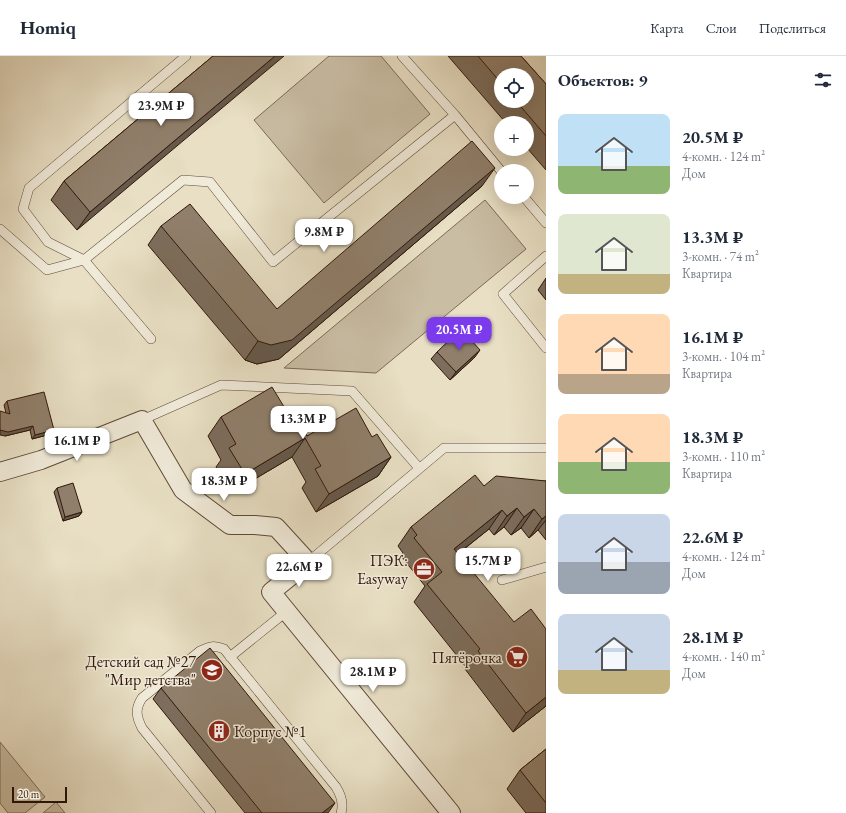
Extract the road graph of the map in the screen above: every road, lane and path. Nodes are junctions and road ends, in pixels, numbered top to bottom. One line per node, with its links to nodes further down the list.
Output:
1 (186, 56): 9 (lane)
2 (402, 56): 3 (lane)
3 (455, 115): 4 (lane); 9 (lane)
4 (496, 164)
5 (530, 204): 6 (lane)
6 (546, 223)
7 (0, 229): 9 (lane)
8 (546, 256): 11 (lane)
9 (84, 260): 10 (lane)
10 (151, 339)
11 (546, 348)
12 (142, 420): 14 (lane); 15 (street); 16 (street)
13 (546, 448): 14 (lane)
14 (419, 468): 16 (lane)
15 (0, 472)
16 (308, 562): 19 (street)
17 (546, 567): 18 (lane)
18 (502, 580)
19 (287, 611): 20 (lane); 23 (street)
20 (230, 657): 21 (lane); 22 (lane)
21 (210, 813)
22 (341, 813)
23 (451, 813)

